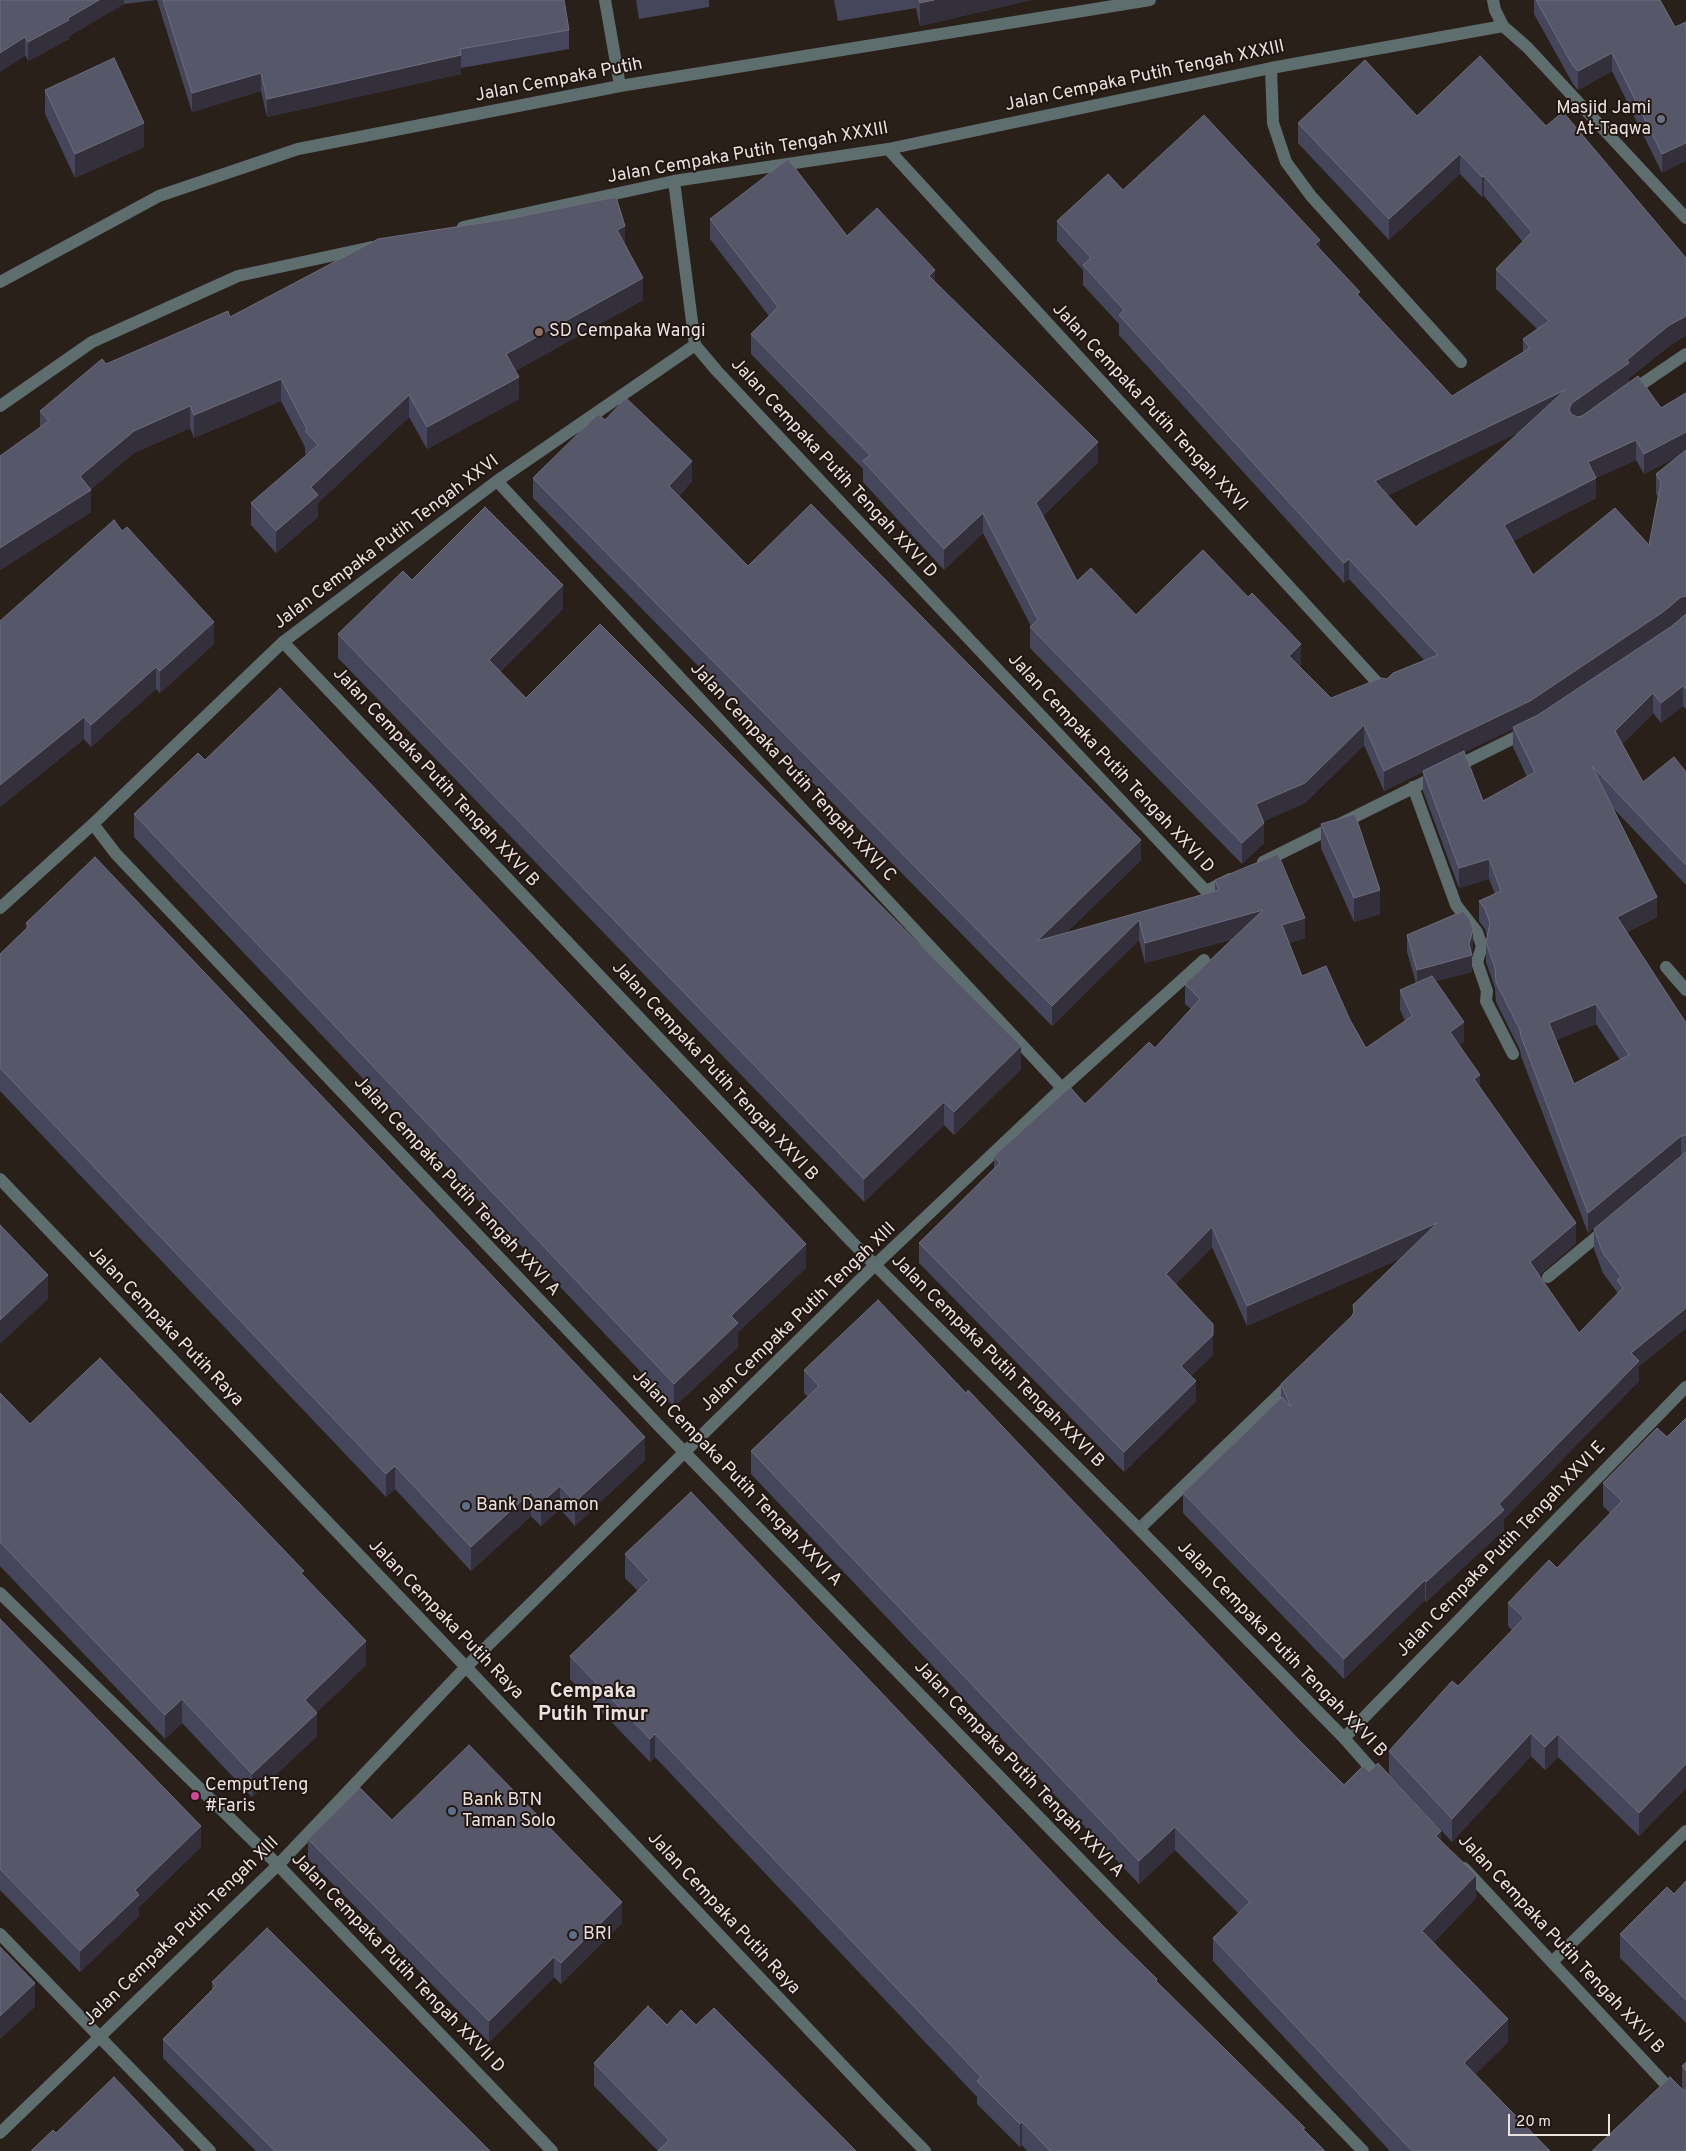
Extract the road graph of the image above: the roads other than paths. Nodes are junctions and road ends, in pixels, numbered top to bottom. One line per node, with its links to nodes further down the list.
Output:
1 (605, 0): 6 (street)
2 (1150, 0): 6 (street, Jalan Cempaka Putih)
3 (1494, 5): 4 (street)
4 (1503, 26): 5 (street, Jalan Cempaka Putih Tengah XXXIII); 9 (street)
5 (1271, 68): 7 (street, Jalan Cempaka Putih Tengah XXXIII); 15 (street)
6 (620, 86): 12 (street, Jalan Cempaka Putih)
7 (888, 149): 8 (street, Jalan Cempaka Putih Tengah XXXIII); 20 (street, Jalan Cempaka Putih Tengah XXVI)
8 (674, 181): 10 (street, Jalan Cempaka Putih Tengah XXXIII); 13 (street)
9 (1686, 218)
10 (453, 229)
11 (387, 244): 17 (street)
12 (0, 282)
13 (695, 345): 18 (street, Jalan Cempaka Putih Tengah XXVI); 22 (street, Jalan Cempaka Putih Tengah XXVI D)
14 (1686, 354): 16 (street)
15 (1461, 362)
16 (1616, 402)
17 (0, 406)
18 (497, 481): 19 (street, Jalan Cempaka Putih Tengah XXVI); 29 (street, Jalan Cempaka Putih Tengah XXVI C)
19 (283, 642): 23 (street, Jalan Cempaka Putih Tengah XXVI); 32 (street, Jalan Cempaka Putih Tengah XXVI B)
20 (1385, 691)
21 (1542, 723): 22 (street, Jalan Cempaka Putih Tengah XXVI D)
22 (1413, 787): 28 (street)
23 (93, 824): 24 (street, Jalan Cempaka Putih Tengah XXVI); 36 (street, Jalan Cempaka Putih Tengah XXVI A)
24 (0, 908)
25 (1204, 960): 29 (street, Jalan Cempaka Putih Tengah XIII)
26 (1666, 967): 27 (street)
27 (1686, 990)
28 (1513, 1054)
29 (1062, 1088): 32 (street, Jalan Cempaka Putih Tengah XIII)
30 (0, 1179): 39 (street, Jalan Cempaka Putih Raya)
31 (1617, 1220): 33 (street)
32 (875, 1265): 36 (street, Jalan Cempaka Putih Tengah XIII); 37 (street, Jalan Cempaka Putih Tengah XXVI B)
33 (1548, 1277)
34 (1303, 1371): 37 (street)
35 (1686, 1387): 40 (street, Jalan Cempaka Putih Tengah XXVI E)
36 (686, 1453): 39 (street, Jalan Cempaka Putih Tengah XIII); 53 (street, Jalan Cempaka Putih Tengah XXVI A)
37 (1139, 1529): 40 (street, Jalan Cempaka Putih Tengah XXVI B)
38 (0, 1594): 44 (street, Jalan Cempaka Putih Tengah XXVII D)
39 (466, 1667): 44 (street, Jalan Cempaka Putih Tengah XIII); 52 (street, Jalan Cempaka Putih Raya)
40 (1344, 1738): 41 (street, Jalan Cempaka Putih Tengah XXVI B)
41 (1391, 1790)
42 (1686, 1831): 46 (street)
43 (1458, 1862): 46 (street, Jalan Cempaka Putih Tengah XXVI B)
44 (278, 1865): 47 (street, Jalan Cempaka Putih Tengah XIII); 51 (street, Jalan Cempaka Putih Tengah XXVII D)
45 (0, 1934): 47 (street)
46 (1552, 1962): 48 (street, Jalan Cempaka Putih Tengah XXVI B)
47 (99, 2037): 49 (street, Jalan Cempaka Putih Tengah XIII); 50 (street)
48 (1686, 2106)
49 (0, 2133)
50 (210, 2151)
51 (552, 2151)
52 (925, 2151)
53 (1363, 2151)

